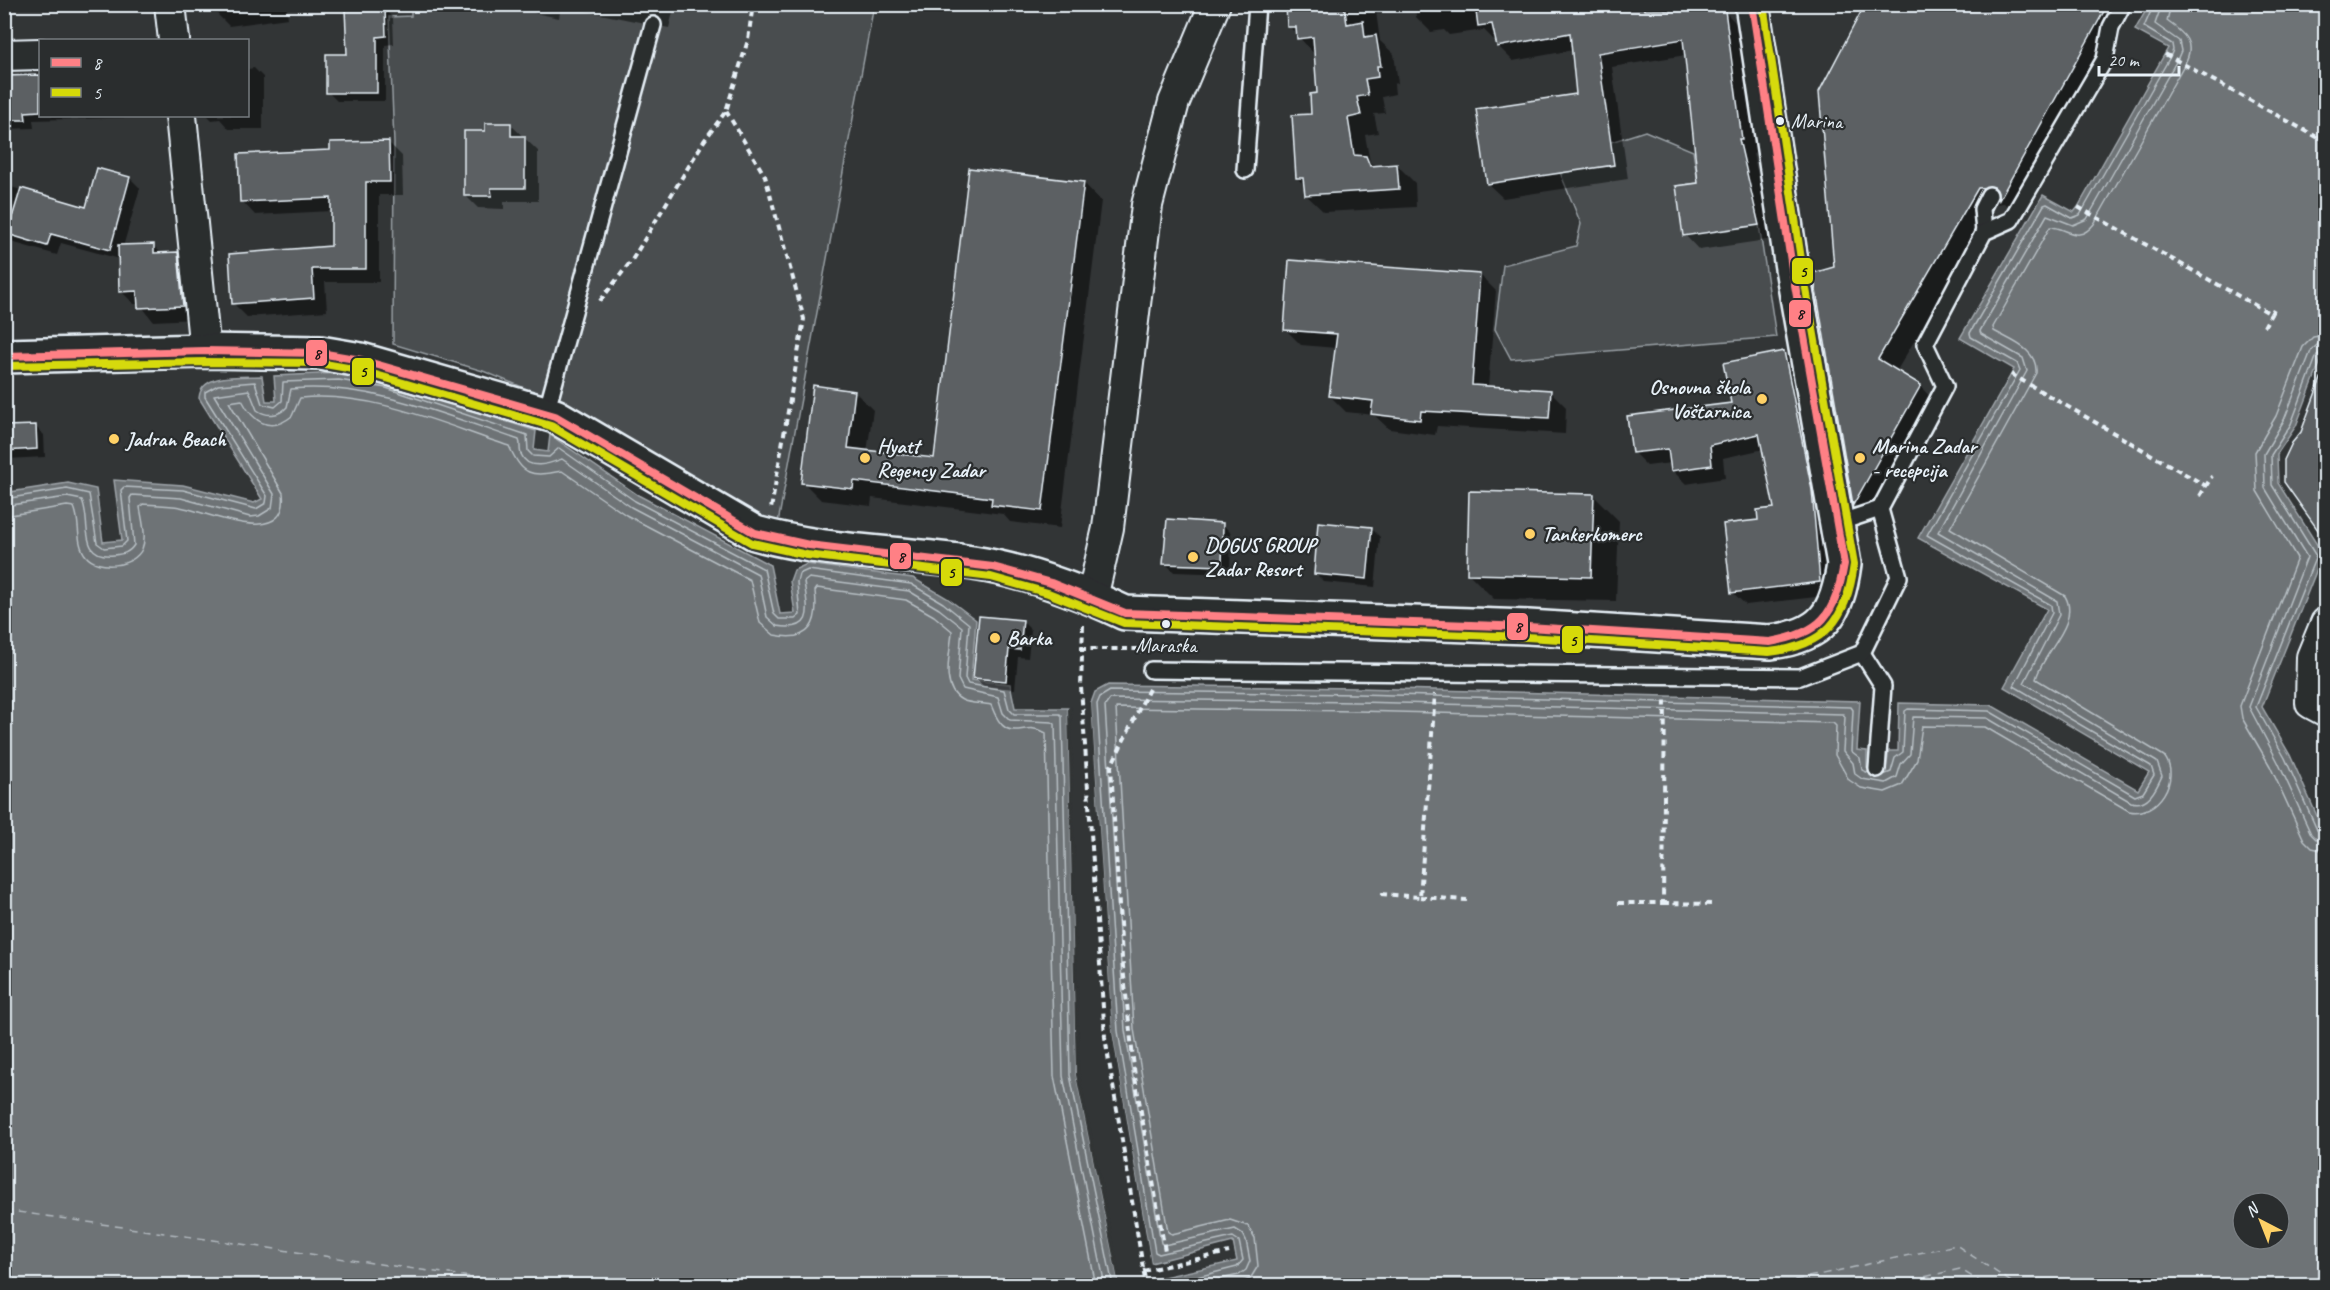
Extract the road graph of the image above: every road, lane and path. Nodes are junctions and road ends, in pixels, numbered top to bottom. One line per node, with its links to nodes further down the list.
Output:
1 (170, 4): 8 (street)
2 (753, 4): 12 (path)
3 (1215, 4): 33 (street)
4 (1257, 4): 15 (lane)
5 (1752, 4): 31 (street)
6 (2123, 4): 18 (lane)
7 (653, 26): 26 (lane)
8 (174, 39)
9 (39, 54): 11 (street)
10 (2165, 54): 14 (path)
11 (4, 55)
12 (726, 111): 19 (path); 32 (path)
13 (181, 117): 23 (street)
14 (2325, 142)
15 (1245, 170)
16 (1989, 195): 18 (lane)
17 (2078, 207): 21 (path)
18 (1984, 231): 30 (lane)
19 (597, 304)
20 (2276, 305): 21 (path)
21 (2271, 314): 22 (path)
22 (2264, 327)
23 (205, 351): 24 (street); 26 (street)
24 (4, 356)
25 (2011, 374): 28 (path)
26 (546, 413): 32 (street)
27 (2212, 476): 28 (path)
28 (2206, 486): 29 (path)
29 (2200, 496)
30 (1880, 509): 31 (lane); 36 (lane)
31 (1838, 523): 33 (street)
32 (766, 536): 33 (street)
33 (1089, 596): 35 (path)
34 (2325, 624): 41 (street)
35 (1080, 649): 37 (path); 51 (path)
36 (1862, 653): 37 (lane); 42 (lane)
37 (1151, 670)
38 (1150, 686): 49 (path)
39 (1435, 690): 44 (path)
40 (1665, 696): 47 (path)
41 (2318, 707)
42 (1877, 769)
43 (1381, 894): 44 (path)
44 (1420, 897): 45 (path)
45 (1467, 900)
46 (1618, 903): 47 (path)
47 (1663, 903): 48 (path)
48 (1712, 904)
49 (1165, 1251)
50 (1229, 1252): 51 (path)
51 (1143, 1271): 52 (path)
52 (1146, 1286)

